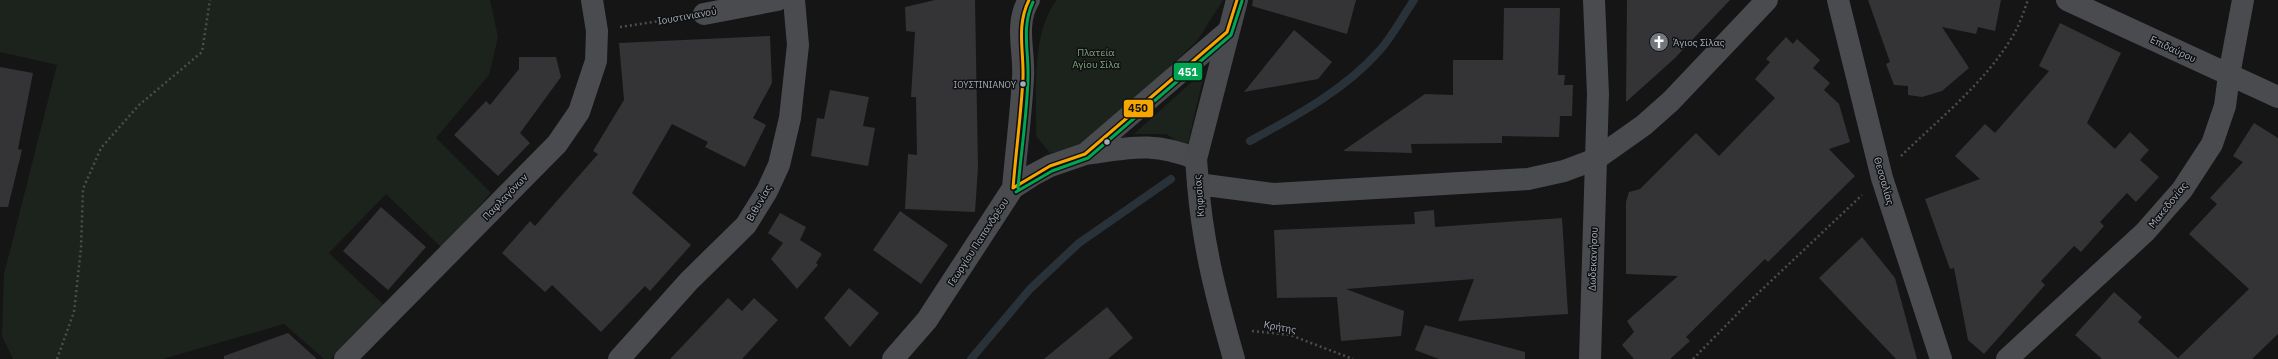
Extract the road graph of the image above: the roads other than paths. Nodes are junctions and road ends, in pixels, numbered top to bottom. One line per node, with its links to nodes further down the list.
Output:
1 (592, 0): 20 (street, Παφλαγόνων)
2 (777, 0): 11 (street, Ιουστινιανού)
3 (794, 0): 21 (street, Βιθυνίας)
4 (1237, 0): 12 (main road, Κηφισίας)
5 (1594, 0): 17 (street, Δωδεκανήσου)
6 (1767, 0): 17 (street)
7 (1838, 0): 25 (street, Θεσσαλίας)
8 (2067, 0): 13 (street, Επιδαύρου)
9 (2243, 0): 13 (street, Μακεδονίας)
10 (1024, 5): 19 (street)
11 (704, 14)
12 (1227, 32): 15 (street, Γεωργίου Παπανδρέου); 16 (main road, Κηφισίας)
13 (2229, 75): 14 (street, Επιδαύρου); 26 (street, Μακεδονίας)
14 (2278, 97)
15 (1085, 154): 16 (street, Γεωργίου Παπανδρέου); 19 (street, Γεωργίου Παπανδρέου)
16 (1196, 159): 18 (main road, Κηφισίας)
17 (1596, 159): 18 (street); 24 (street, Δωδεκανήσου)
18 (1198, 184): 23 (street, Κηφισίας)
19 (1013, 188): 22 (street, Γεωργίου Παπανδρέου)
20 (345, 359)
21 (619, 359)
22 (893, 359)
23 (1234, 359)
24 (1590, 359)
25 (1941, 359)
26 (2007, 359)

